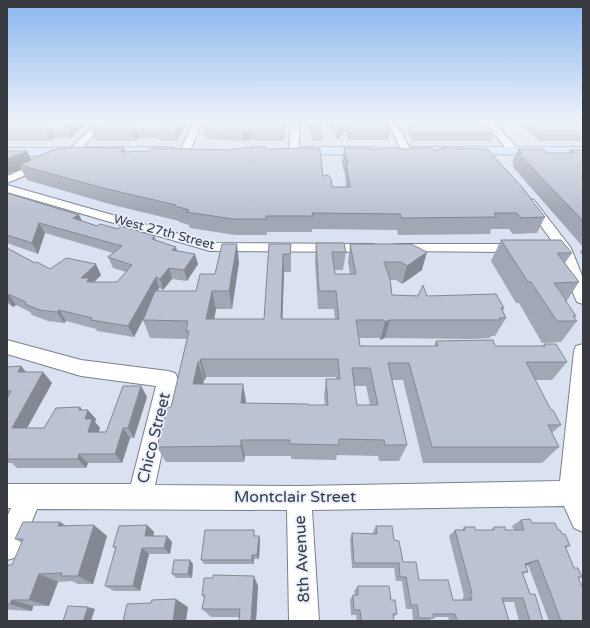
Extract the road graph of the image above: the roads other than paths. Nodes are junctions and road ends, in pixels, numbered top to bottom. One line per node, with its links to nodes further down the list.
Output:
1 (151, 151): 4 (main road)
2 (486, 151): 6 (street)
3 (7, 152): 5 (main road)
4 (73, 152): 5 (main road)
5 (43, 159): 7 (street)
6 (497, 164)
7 (7, 180)
8 (7, 188): 10 (street, West 27th Street)
9 (522, 194): 12 (street)
10 (534, 248)
11 (549, 248): 12 (street)
12 (564, 248): 13 (street)
13 (583, 298)
14 (7, 347): 18 (street, Chico Street)
15 (583, 351): 16 (street)
16 (577, 493): 19 (street, Montclair Street); 20 (street)
17 (19, 496): 18 (street, Montclair Street); 21 (street)
18 (140, 497): 19 (street, Montclair Street)
19 (299, 498): 22 (street, 8th Avenue)
20 (583, 519)
21 (7, 547)
22 (304, 621)

